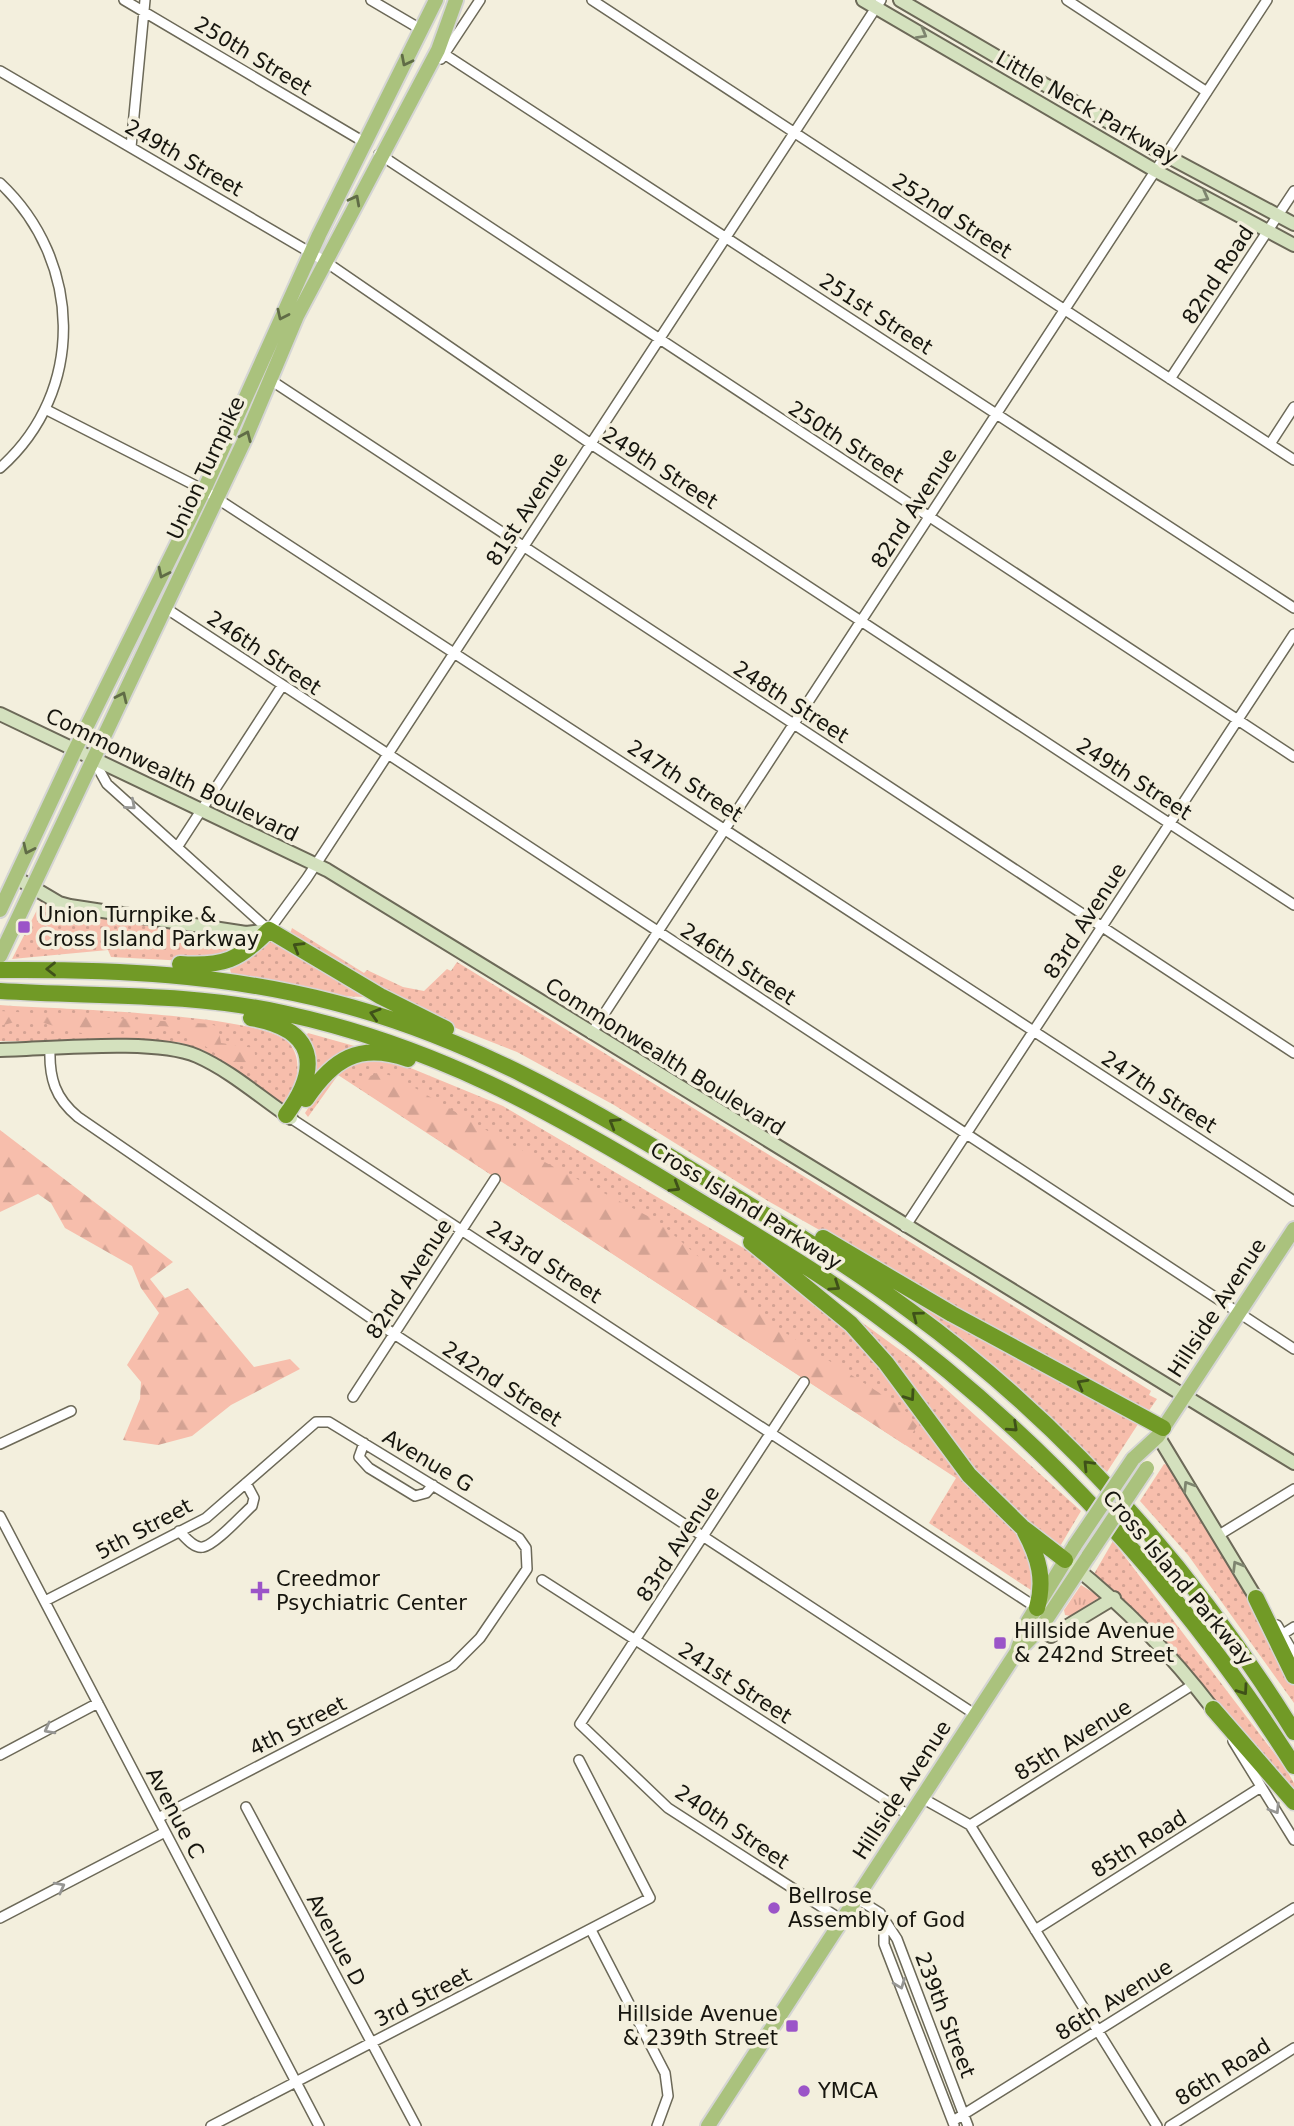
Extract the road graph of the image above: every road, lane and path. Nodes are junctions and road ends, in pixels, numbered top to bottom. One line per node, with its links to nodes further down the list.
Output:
1 (124, 0): 13 (street, 250th Street)
2 (145, 0): 13 (street)
3 (371, 0): 14 (street)
4 (436, 0): 14 (main road, Union Turnpike)
5 (456, 0): 15 (main road, Union Turnpike)
6 (480, 0): 15 (street)
7 (592, 0): 18 (street, 252nd Street)
8 (863, 0): 12 (street, Little Neck Parkway)
9 (900, 0): 22 (street, Little Neck Parkway)
10 (1067, 0): 17 (street)
11 (1267, 0): 17 (street, 82nd Avenue)
12 (879, 4): 18 (street, 81st Avenue); 23 (street, Little Neck Parkway, one-way to 23)
13 (144, 12): 19 (street, 250th Street); 20 (street)
14 (422, 30): 19 (main road, Union Turnpike, one-way to 19)
15 (441, 52): 21 (main road, Union Turnpike); 29 (street, 251st Street)
16 (0, 71): 20 (street, 249th Street)
17 (1207, 92): 22 (street, 82nd Avenue)
18 (794, 133): 29 (street, 81st Avenue); 32 (street, 252nd Street)
19 (364, 142): 31 (main road, Union Turnpike)
20 (131, 147): 31 (street, 249th Street)
21 (379, 154): 31 (main road, Union Turnpike, one-way to 21); 33 (street, 250th Street)
22 (1165, 155): 23 (street, 82nd Avenue); 26 (street, Little Neck Parkway)
23 (1156, 171): 28 (street, Little Neck Parkway, one-way to 28); 32 (street, 82nd Avenue)
24 (0, 183): 37 (street)
25 (1294, 191): 26 (street, 82nd Road)
26 (1278, 216): 27 (street, Little Neck Parkway); 28 (street, 82nd Road)
27 (1294, 224)
28 (1268, 231): 30 (street, Little Neck Parkway); 35 (street, 82nd Road)
29 (726, 237): 33 (street, 81st Avenue); 38 (street, 251st Street)
30 (1294, 245)
31 (317, 257): 34 (main road, Union Turnpike); 39 (street, 249th Street); 43 (main road, Union Turnpike, one-way to 43)
32 (1065, 310): 35 (street, 252nd Street); 38 (street, 82nd Avenue)
33 (658, 340): 39 (street, 81st Avenue); 44 (street, 250th Street)
34 (269, 379): 43 (main road, Union Turnpike, one-way to 34); 45 (street, 248th Street)
35 (1170, 379): 40 (street, 252nd Street)
36 (1294, 407): 40 (street)
37 (45, 409): 42 (street); 43 (street, 247th Street)
38 (997, 414): 44 (street, 82nd Avenue); 47 (street, 251st Street)
39 (591, 444): 45 (street, 81st Avenue); 48 (street, 249th Street)
40 (1270, 444): 41 (street, 252nd Street)
41 (1294, 460)
42 (0, 468)
43 (210, 494): 46 (main road, Union Turnpike); 50 (street, 247th Street); 55 (main road, Union Turnpike, one-way to 55)
44 (929, 517): 48 (street, 82nd Avenue); 53 (street, 250th Street)
45 (523, 547): 50 (street, 81st Avenue); 54 (street, 248th Street)
46 (164, 607): 51 (street, 246th Street); 58 (main road, Union Turnpike, one-way to 46)
47 (1294, 608)
48 (861, 621): 54 (street, 82nd Avenue); 60 (street, 249th Street)
49 (1294, 634): 53 (street, 83rd Avenue)
50 (455, 651): 56 (street, 81st Avenue); 61 (street, 247th Street)
51 (282, 686): 56 (street, 246th Street); 59 (street)
52 (0, 714): 55 (street, Commonwealth Boulevard)
53 (1238, 720): 57 (street, 250th Street); 60 (street, 83rd Avenue)
54 (793, 724): 61 (street, 82nd Avenue); 68 (street, 248th Street)
55 (75, 750): 58 (street, Commonwealth Boulevard); 64 (main road, Union Turnpike, one-way to 64)
56 (386, 755): 63 (street, 81st Avenue); 70 (street, 246th Street)
57 (1294, 757)
58 (93, 759): 59 (street, Commonwealth Boulevard); 62 (street, one-way to 62); 65 (main road, Union Turnpike)
59 (200, 810): 62 (street); 63 (street, Commonwealth Boulevard)
60 (1170, 823): 66 (street, 249th Street); 68 (street, 83rd Avenue)
61 (725, 828): 70 (street, 82nd Avenue); 76 (street, 247th Street)
62 (178, 846): 69 (street)
63 (315, 864): 69 (street, 81st Avenue); 77 (street, Commonwealth Boulevard)
64 (15, 877): 65 (street); 67 (main road, Union Turnpike)
65 (33, 886): 69 (street); 71 (main road, Union Turnpike)
66 (1294, 905)
67 (0, 909)
68 (1102, 927): 76 (street, 83rd Avenue); 80 (street, 248th Street)
69 (269, 930): 73 (highway); 81 (highway, one-way to 69)
70 (657, 932): 77 (street, 82nd Avenue); 84 (street, 246th Street)
71 (1, 954)
72 (0, 970): 73 (highway, Cross Island Parkway, one-way to 72)
73 (102, 970): 81 (highway, Cross Island Parkway, one-way to 73)
74 (0, 990): 75 (highway, Cross Island Parkway)
75 (122, 993): 82 (highway, Cross Island Parkway); 83 (highway)
76 (1034, 1031): 84 (street, 83rd Avenue); 87 (street, 247th Street)
77 (590, 1034): 89 (street, Commonwealth Boulevard)
78 (50, 1049): 79 (street, 243rd Street); 83 (street, 243rd Street); 93 (street, 242nd Street)
79 (0, 1050)
80 (1294, 1053)
81 (485, 1054): 86 (highway, Cross Island Parkway, one-way to 81)
82 (488, 1081): 83 (highway); 88 (highway, Cross Island Parkway, one-way to 88)
83 (289, 1117): 91 (street, 243rd Street)
84 (966, 1134): 89 (street, 83rd Avenue); 92 (street, 246th Street)
85 (495, 1179): 91 (street, 82nd Avenue)
86 (735, 1197): 101 (highway, one-way to 86); 133 (highway, Cross Island Parkway, one-way to 86)
87 (1294, 1201)
88 (715, 1211): 109 (highway, one-way to 109); 136 (highway, Cross Island Parkway, one-way to 136)
89 (905, 1227): 96 (street, Commonwealth Boulevard)
90 (1294, 1229): 92 (main road, Hillside Avenue)
91 (461, 1231): 93 (street, 82nd Avenue); 100 (street, 243rd Street)
92 (1239, 1313): 94 (street, 246th Street); 96 (main road, Hillside Avenue)
93 (394, 1334): 97 (street, 82nd Avenue); 112 (street, 242nd Street)
94 (1294, 1349)
95 (804, 1382): 100 (street, 83rd Avenue)
96 (1185, 1396): 101 (main road, Hillside Avenue); 104 (street, Commonwealth Boulevard)
97 (353, 1397)
98 (71, 1411): 103 (street)
99 (316, 1422): 102 (street, Avenue G); 105 (street, 5th Street)
100 (771, 1433): 112 (street, 83rd Avenue); 120 (street, 243rd Street)
101 (1158, 1437): 111 (street, Cross Island Parkway, one-way to 101); 114 (main road, Hillside Avenue, bridge); 115 (main road, Hillside Avenue, bridge)
102 (364, 1443): 106 (street, Avenue G); 106 (street)
103 (0, 1444)
104 (1294, 1462)
105 (246, 1483): 110 (street, 5th Street); 110 (street)
106 (433, 1485): 113 (street, Avenue G)
107 (1294, 1489): 111 (street)
108 (0, 1516): 119 (street, Avenue C)
109 (1022, 1527): 114 (highway); 120 (highway)
110 (179, 1531): 119 (street, 5th Street)
111 (1219, 1535): 118 (street, Cross Island Parkway, one-way to 111)
112 (703, 1537): 124 (street, 83rd Avenue); 131 (street, 242nd Street)
113 (519, 1538): 142 (street, 4th Street)
114 (1065, 1560): 115 (street); 120 (main road, Hillside Avenue)
115 (1078, 1570): 117 (street); 122 (main road, Hillside Avenue)
116 (542, 1580): 124 (street, 241st Street)
117 (1114, 1598): 122 (street); 128 (street)
118 (1256, 1598): 123 (street, Cross Island Parkway); 127 (highway)
119 (45, 1601): 129 (street, Avenue C)
120 (1037, 1608): 125 (main road, Hillside Avenue)
121 (1294, 1627): 123 (street)
122 (1040, 1629): 125 (main road, Hillside Avenue)
123 (1283, 1634): 126 (street, Cross Island Parkway)
124 (635, 1640): 132 (street, 83rd Avenue); 141 (street, 241st Street)
125 (1016, 1653): 131 (main road, Hillside Avenue)
126 (1294, 1654)
127 (1294, 1676)
128 (1194, 1684): 130 (street); 143 (street, 85th Avenue)
129 (98, 1703): 134 (street, one-way to 134); 142 (street, Avenue C)
130 (1213, 1709): 137 (street); 139 (highway)
131 (976, 1715): 138 (main road, Hillside Avenue)
132 (580, 1724): 150 (street, 240th Street)
133 (1294, 1732)
134 (0, 1755)
135 (579, 1760): 151 (street, 3rd Street)
136 (1294, 1766)
137 (1261, 1787): 145 (street, one-way to 145); 152 (street, 85th Road)
138 (922, 1798): 141 (main road, Hillside Avenue); 143 (street)
139 (1294, 1802)
140 (246, 1807): 154 (street, Avenue D)
141 (910, 1816): 146 (main road, Hillside Avenue)
142 (158, 1818): 144 (street, Avenue C)
143 (970, 1825): 152 (street)
144 (165, 1832): 148 (street, one-way to 144); 156 (street, Avenue C)
145 (1294, 1840)
146 (856, 1898): 149 (street, 239th Street); 150 (main road, Hillside Avenue)
147 (1294, 1908): 153 (street, 86th Avenue)
148 (0, 1919)
149 (884, 1919): 157 (street, 239th Street); 158 (street, 239th Street, one-way to 158)
150 (842, 1920): 163 (main road, Hillside Avenue)
151 (592, 1930): 154 (street, 3rd Street); 162 (street)
152 (1035, 1930): 153 (street)
153 (1098, 2031): 157 (street, 86th Avenue); 165 (street)
154 (371, 2043): 156 (street, 3rd Street); 161 (street, Avenue D)
155 (1294, 2048): 166 (street, 86th Road)
156 (296, 2082): 159 (street, 3rd Street); 160 (street, Avenue C)
157 (964, 2114): 158 (street, 86th Avenue); 164 (street, 239th Street)
158 (954, 2123)
159 (211, 2126)
160 (319, 2126)
161 (416, 2126)
162 (657, 2126)
163 (708, 2126)
164 (968, 2126)
165 (1157, 2126)
166 (1170, 2126)

